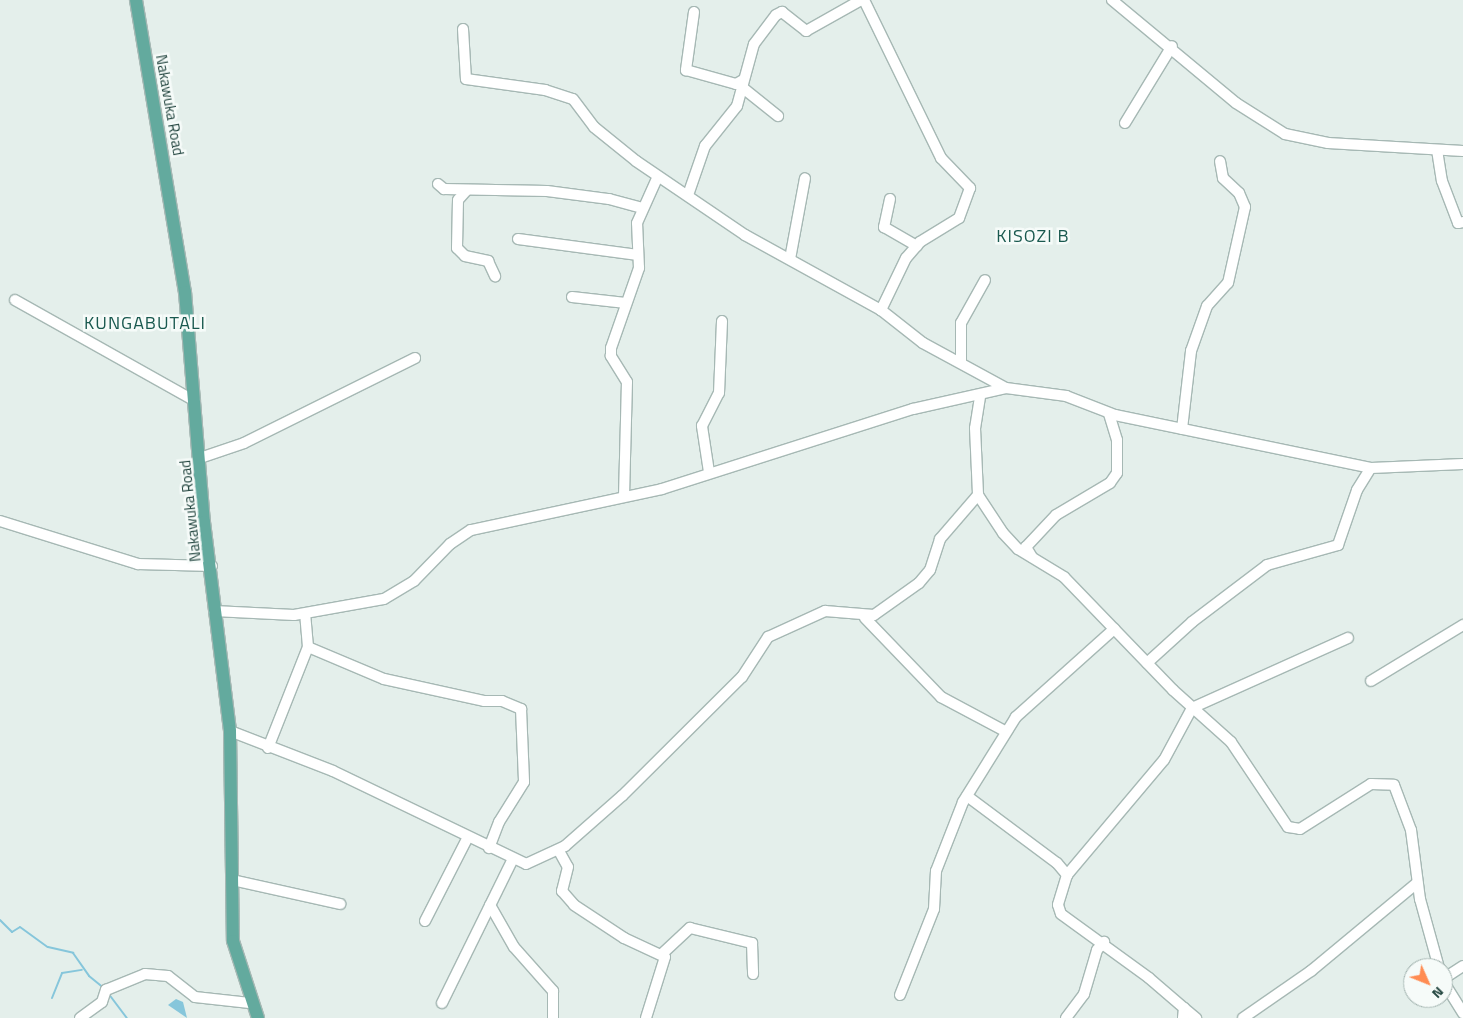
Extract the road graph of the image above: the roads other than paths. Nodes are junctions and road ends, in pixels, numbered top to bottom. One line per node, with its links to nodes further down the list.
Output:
1 (136, 0): 37 (main road, Nakawuka Road)
2 (862, 0): 7 (street); 22 (street)
3 (1112, 0): 6 (street)
4 (694, 12): 7 (street)
5 (463, 29): 13 (street)
6 (1172, 46): 9 (street); 10 (street)
7 (743, 84): 8 (street); 17 (street)
8 (778, 116)
9 (1124, 123)
10 (1437, 150): 11 (street); 20 (street)
11 (1463, 151)
12 (1220, 161): 39 (street)
13 (658, 176): 17 (street); 19 (street)
14 (805, 178): 24 (street)
15 (438, 184): 16 (street)
16 (467, 190): 19 (street); 25 (street)
17 (688, 195): 24 (street)
18 (890, 199): 22 (street)
19 (642, 208): 23 (street)
20 (1463, 222)
21 (518, 239): 23 (street)
22 (917, 246): 30 (street)
23 (638, 255): 29 (street)
24 (790, 259): 30 (street)
25 (495, 276)
26 (986, 280): 33 (street)
27 (572, 297): 29 (street)
28 (15, 300): 37 (street)
29 (626, 303): 45 (street)
30 (881, 310): 33 (street)
31 (722, 321): 43 (street)
32 (415, 358): 40 (street)
33 (961, 362): 34 (street)
34 (989, 377): 35 (street); 36 (street)
35 (1006, 388): 36 (street); 38 (street)
36 (984, 394): 43 (street); 44 (street)
37 (195, 401): 40 (main road, Nakawuka Road)
38 (1109, 413): 39 (street); 47 (street)
39 (1182, 429): 42 (street)
40 (200, 458): 48 (main road, Nakawuka Road)
41 (1463, 464): 42 (street)
42 (1371, 468): 56 (street)
43 (709, 472): 45 (street)
44 (978, 495): 47 (street); 51 (street)
45 (624, 496): 50 (street)
46 (0, 521): 48 (street)
47 (1032, 557): 53 (street)
48 (212, 566): 49 (main road, Nakawuka Road)
49 (214, 611): 50 (street); 59 (main road, Nakawuka Road)
50 (305, 614): 55 (street)
51 (865, 618): 60 (street); 65 (street)
52 (1463, 626): 57 (street)
53 (1114, 629): 56 (street); 60 (street)
54 (1348, 638): 58 (street)
55 (308, 647): 61 (street); 64 (street)
56 (1148, 663): 58 (street)
57 (1371, 681)
58 (1192, 708): 67 (street); 69 (street)
59 (230, 731): 61 (street); 68 (main road, Nakawuka Road)
60 (1005, 731): 62 (street)
61 (268, 748): 63 (street)
62 (967, 796): 67 (street); 77 (street)
63 (468, 837): 64 (street); 72 (street)
64 (489, 848): 66 (street)
65 (558, 851): 66 (street); 74 (street)
66 (512, 861): 71 (street)
67 (1067, 875): 73 (street)
68 (232, 880): 70 (street); 79 (main road, Nakawuka Road)
69 (1417, 883): 75 (street); 89 (street)
70 (340, 904)
71 (490, 905): 80 (street); 85 (street)
72 (425, 921)
73 (1104, 942): 81 (street); 87 (street)
74 (663, 953): 76 (street); 86 (street)
75 (1436, 958)
76 (753, 974)
77 (900, 995)
78 (1453, 996): 82 (street)
79 (250, 1003): 83 (street); 84 (main road, Nakawuka Road)
80 (442, 1003)
81 (1183, 1013): 88 (street)
82 (1463, 1013)
83 (80, 1018)
84 (258, 1018)
85 (553, 1018)
86 (646, 1018)
87 (1066, 1018)
88 (1196, 1018)
89 (1243, 1018)

